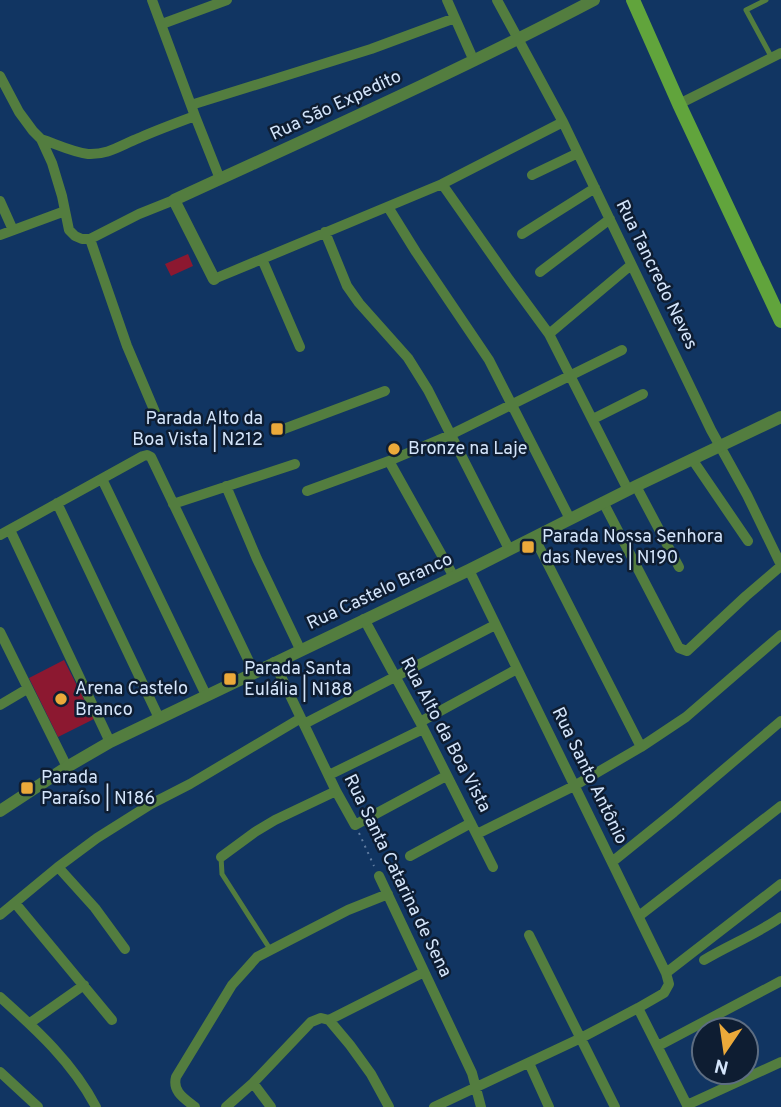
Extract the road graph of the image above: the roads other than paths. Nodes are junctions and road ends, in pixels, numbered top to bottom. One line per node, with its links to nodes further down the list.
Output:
1 (152, 0): 9 (street)
2 (227, 0): 9 (street)
3 (447, 0): 8 (street)
4 (497, 0): 10 (street, Rua Tancredo Neves)
5 (594, 0): 10 (street, Rua São Expedito)
6 (633, 0): 14 (main road)
7 (766, 0): 11 (lane)
8 (455, 18): 12 (street); 15 (street)
9 (162, 24): 15 (street)
10 (518, 39): 12 (street, Rua São Expedito); 16 (street, Rua Tancredo Neves)
11 (776, 56): 14 (street)
12 (474, 61): 20 (street, Rua São Expedito)
13 (0, 76): 17 (street)
14 (679, 104): 37 (main road)
15 (193, 111): 17 (street); 20 (street)
16 (563, 122): 18 (street, Rua Tancredo Neves); 21 (street)
17 (41, 139): 26 (street)
18 (578, 153): 19 (street); 22 (street, Rua Tancredo Neves)
19 (532, 175)
20 (220, 179): 23 (street, Rua São Expedito)
21 (442, 184): 25 (street); 38 (street)
22 (595, 188): 27 (street, Rua Tancredo Neves); 31 (street)
23 (174, 200): 32 (street, Rua São Expedito); 36 (street)
24 (0, 201): 28 (street)
25 (388, 207): 29 (street); 44 (street)
26 (65, 211): 28 (street); 32 (street)
27 (610, 219): 34 (street, Rua Tancredo Neves); 35 (street)
28 (13, 230): 30 (street)
29 (325, 232): 33 (street); 49 (street)
30 (0, 234)
31 (522, 234)
32 (89, 239): 45 (street)
33 (262, 259): 36 (street); 39 (street)
34 (631, 265): 38 (street); 50 (street, Rua Tancredo Neves)
35 (540, 272)
36 (214, 279)
37 (781, 321)
38 (549, 334): 41 (street)
39 (300, 347)
40 (622, 350): 41 (street)
41 (571, 376): 44 (street); 47 (street)
42 (385, 391): 48 (street)
43 (643, 394): 47 (street)
44 (512, 405): 49 (street); 61 (street)
45 (155, 412)
46 (781, 417): 50 (street, Rua Castelo Branco)
47 (593, 419): 56 (street)
48 (281, 430)
49 (450, 435): 52 (street); 65 (street)
50 (719, 446): 51 (street, Rua Castelo Branco); 66 (street, Rua Tancredo Neves)
51 (692, 459): 56 (street, Rua Castelo Branco); 64 (street)
52 (389, 461): 57 (street); 69 (street)
53 (295, 464): 55 (street)
54 (102, 478): 59 (street); 60 (street); 80 (street)
55 (226, 486): 60 (street); 74 (street)
56 (632, 488): 58 (street, Rua Castelo Branco); 67 (street)
57 (307, 491)
58 (603, 502): 61 (street, Rua Castelo Branco); 66 (street)
59 (57, 503): 62 (street); 82 (street)
60 (173, 504): 77 (street)
61 (570, 519): 63 (street, Rua Castelo Branco)
62 (5, 532): 86 (street)
63 (534, 537): 65 (street, Rua Castelo Branco); 87 (street)
64 (748, 541)
65 (509, 549): 68 (street, Rua Castelo Branco)
66 (781, 565)
67 (679, 566)
68 (469, 569): 69 (street, Rua Castelo Branco); 71 (street, Rua Santo Antônio)
69 (454, 577): 70 (street, Rua Castelo Branco)
70 (364, 619): 74 (street, Rua Castelo Branco); 78 (street, Rua Alto da Boa Vista)
71 (495, 625): 76 (street, Rua Santo Antônio); 78 (street)
72 (0, 632): 79 (street)
73 (781, 635): 87 (street)
74 (300, 649): 75 (street, Rua Castelo Branco)
75 (274, 662): 77 (street, Rua Castelo Branco); 83 (street, Rua Santa Catarina de Sena)
76 (517, 669): 85 (street); 91 (street, Rua Santo Antônio)
77 (254, 672): 80 (street, Rua Castelo Branco)
78 (395, 678): 83 (street); 85 (street, Rua Alto da Boa Vista)
79 (27, 689): 81 (street); 88 (street)
80 (206, 695): 82 (street, Rua Castelo Branco)
81 (0, 705)
82 (159, 718): 86 (street, Rua Castelo Branco)
83 (303, 721): 89 (street, Rua Santa Catarina de Sena); 100 (street)
84 (781, 721): 99 (street)
85 (421, 726): 89 (street); 90 (street, Rua Alto da Boa Vista)
86 (110, 741): 88 (street, Rua Castelo Branco)
87 (641, 747): 91 (street)
88 (67, 767): 94 (street, Rua Castelo Branco)
89 (329, 775): 92 (street, Rua Santa Catarina de Sena)
90 (446, 776): 92 (street, Rua Santa Catarina de Sena); 95 (street, Rua Alto da Boa Vista)
91 (574, 786): 96 (street); 99 (street, Rua Santo Antônio)
92 (336, 791): 98 (street)
93 (781, 806): 107 (street)
94 (0, 811)
95 (471, 823): 96 (street, Rua Alto da Boa Vista); 97 (street)
96 (477, 834): 101 (street, Rua Alto da Boa Vista)
97 (411, 856)
98 (221, 857): 111 (lane)
99 (612, 862): 107 (street, Rua Santo Antônio)
100 (58, 867): 105 (street); 110 (street)
101 (493, 867)
102 (379, 876): 104 (street, Rua Santa Catarina de Sena)
103 (781, 884): 114 (street)
104 (388, 894): 111 (street); 113 (street, Rua Santa Catarina de Sena)
105 (15, 903): 106 (street); 116 (street)
106 (0, 915)
107 (639, 916): 114 (street, Rua Santo Antônio)
108 (781, 917): 112 (street)
109 (530, 935): 122 (street)
110 (125, 949)
111 (270, 949): 132 (street)
112 (704, 960)
113 (424, 972): 120 (street); 128 (street, Rua Santa Catarina de Sena)
114 (666, 973): 118 (street)
115 (781, 981): 123 (street)
116 (84, 985): 119 (street); 121 (street)
117 (0, 997): 121 (street)
118 (638, 1008): 122 (street); 123 (street)
119 (113, 1020)
120 (329, 1020): 127 (street); 135 (street)
121 (30, 1023): 131 (street)
122 (581, 1038): 125 (street); 139 (street)
123 (658, 1046): 129 (street)
124 (781, 1062): 129 (street)
125 (528, 1063): 128 (street); 138 (street)
126 (0, 1072): 130 (street)
127 (253, 1083): 133 (street); 134 (street)
128 (476, 1088): 136 (street); 137 (street, Rua Santa Catarina de Sena)
129 (687, 1106)
130 (38, 1107)
131 (96, 1107)
132 (195, 1107)
133 (226, 1107)
134 (271, 1107)
135 (389, 1107)
136 (434, 1107)
137 (481, 1107)
138 (549, 1107)
139 (615, 1107)

